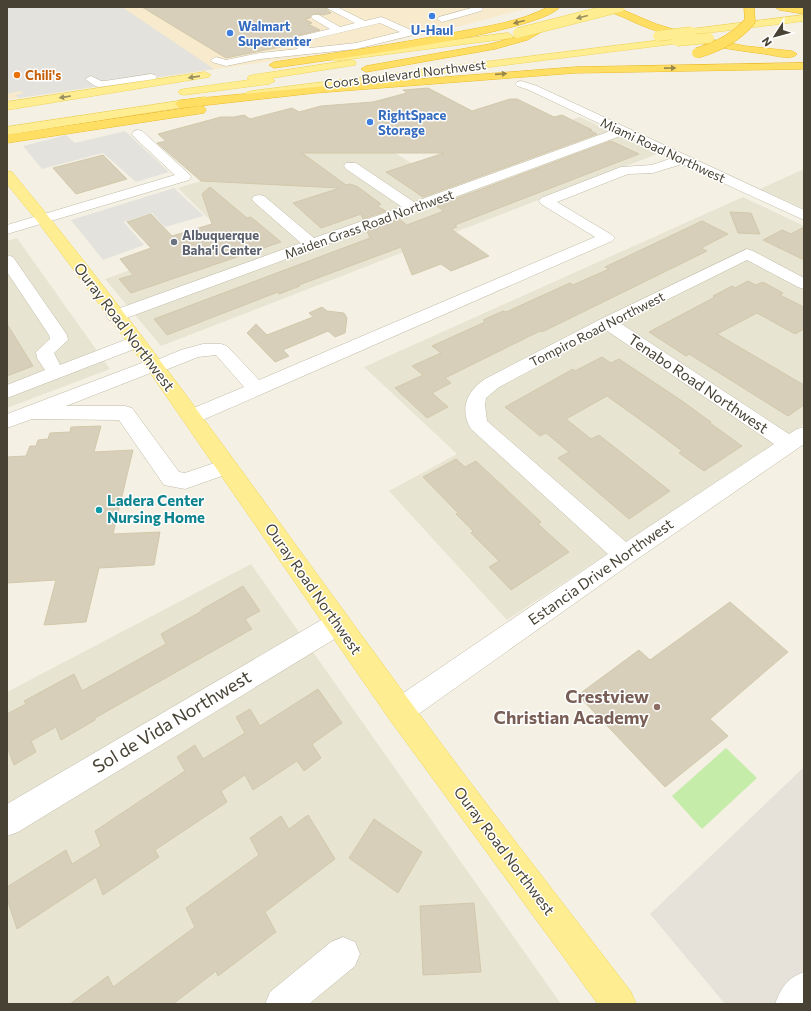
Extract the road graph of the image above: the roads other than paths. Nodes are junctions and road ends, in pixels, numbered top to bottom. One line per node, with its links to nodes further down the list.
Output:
1 (330, 7): 17 (street)
2 (555, 7): 29 (highway, one-way to 29)
3 (609, 7): 26 (highway)
4 (620, 7): 21 (main road, one-way to 21, bridge)
5 (630, 7): 19 (highway)
6 (749, 7): 25 (highway, bridge)
7 (780, 7): 11 (highway)
8 (793, 7): 11 (highway)
9 (479, 8): 15 (street)
10 (371, 10): 16 (street)
11 (804, 10)
12 (567, 11): 31 (highway)
13 (316, 17): 20 (street)
14 (804, 18): 19 (main road, Coors Boulevard Northwest)
15 (442, 19)
16 (381, 20): 17 (street); 24 (street)
17 (364, 24): 20 (street)
18 (804, 26): 38 (main road, Coors Boulevard Northwest, bridge)
19 (717, 29): 31 (main road, Coors Boulevard Northwest, bridge)
20 (339, 30): 23 (street)
21 (513, 34): 29 (main road); 31 (main road, Coors Boulevard Northwest)
22 (282, 35): 23 (street)
23 (292, 41): 24 (street)
24 (308, 51): 28 (street)
25 (691, 54)
26 (801, 55)
27 (674, 58): 32 (highway)
28 (216, 60)
29 (274, 65): 39 (main road, one-way to 39)
30 (804, 66): 32 (highway, one-way to 30)
31 (366, 69)
32 (575, 70): 35 (highway, one-way to 32)
33 (151, 76): 34 (street)
34 (90, 79)
35 (379, 84): 38 (highway); 42 (highway)
36 (521, 84): 41 (street, Miami Road Northwest)
37 (102, 103): 40 (main road)
38 (181, 104): 42 (main road, Coors Boulevard Northwest)
39 (7, 106)
40 (7, 117)
41 (623, 131): 44 (street, Miami Road Northwest); 48 (street, Maiden Grass Road Northwest)
42 (10, 133)
43 (138, 134): 50 (street)
44 (683, 159): 49 (street, Miami Road Northwest); 61 (street)
45 (351, 166): 48 (street)
46 (7, 176): 50 (main road, Ouray Road Northwest)
47 (259, 199): 52 (street)
48 (413, 208): 52 (street, Maiden Grass Road Northwest)
49 (804, 216)
50 (43, 219): 51 (street); 55 (main road, Ouray Road Northwest)
51 (7, 230)
52 (312, 244): 55 (street, Maiden Grass Road Northwest)
53 (7, 260): 59 (street)
54 (804, 284): 56 (street, Tompiro Road Northwest)
55 (115, 316): 57 (main road, Ouray Road Northwest)
56 (607, 323): 67 (street, Tenabo Road Northwest); 69 (street, Tompiro Road Northwest)
57 (136, 342): 58 (main road, Ouray Road Northwest); 59 (street)
58 (155, 366): 60 (street); 61 (street); 65 (main road, Ouray Road Northwest)
59 (56, 373): 62 (street)
60 (103, 384): 63 (street); 64 (street)
61 (256, 389): 65 (street)
62 (7, 392)
63 (31, 412): 64 (street); 66 (street)
64 (125, 413): 68 (street)
65 (191, 417): 68 (main road, Ouray Road Northwest)
66 (7, 421)
67 (796, 439): 69 (street, Estancia Drive Northwest)
68 (226, 466): 70 (main road, Ouray Road Northwest)
69 (625, 555): 71 (street, Estancia Drive Northwest)
70 (337, 624): 71 (main road, Ouray Road Northwest); 72 (street, Sol de Vida Northwest)
71 (400, 711): 76 (main road, Ouray Road Northwest)
72 (7, 821)
73 (343, 954): 75 (street)
74 (804, 989): 77 (street)
75 (282, 1004)
76 (619, 1004)
77 (792, 1004)

